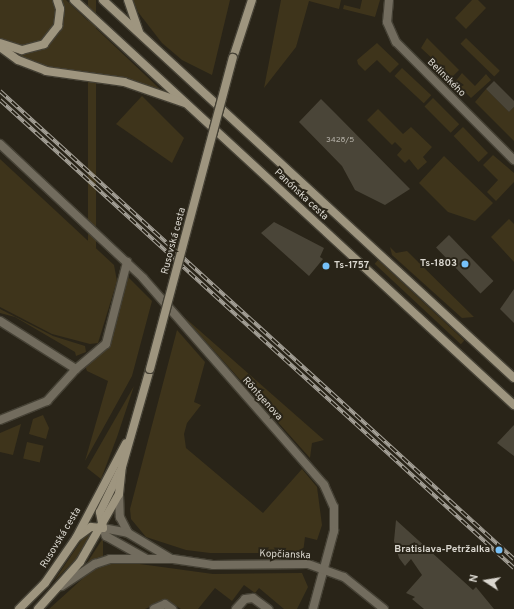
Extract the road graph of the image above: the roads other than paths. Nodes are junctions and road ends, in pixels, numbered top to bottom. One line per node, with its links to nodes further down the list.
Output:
1 (57, 0): 9 (street)
2 (74, 0): 12 (street, Panónska cesta)
3 (103, 0): 8 (street, Panónska cesta)
4 (128, 0): 8 (street)
5 (246, 0): 11 (street, Rusovská cesta)
6 (252, 0): 11 (street, Rusovská cesta)
7 (389, 0): 14 (street, Belinského)
8 (139, 32): 18 (street, Panónska cesta)
9 (0, 43)
10 (0, 47): 12 (street)
11 (234, 58): 21 (street, Rusovská cesta, bridge)
12 (188, 104): 19 (street, Panónska cesta)
13 (0, 144): 15 (street, Röntgenova)
14 (514, 160)
15 (127, 262): 17 (street); 29 (street, Röntgenova)
16 (0, 321): 17 (street)
17 (76, 369): 20 (street)
18 (514, 378)
19 (514, 405)
20 (0, 420)
21 (134, 428): 22 (street, Rusovská cesta); 26 (street, Rusovská cesta)
22 (122, 467): 23 (street, Rusovská cesta); 24 (street)
23 (120, 494): 24 (street, Rusovská cesta); 25 (street)
24 (103, 528): 25 (street, Kopčianska); 26 (street); 27 (street, Kopčianska); 30 (street, Rusovská cesta)
25 (128, 533): 28 (street, Kopčianska)
26 (76, 538): 31 (street, Rusovská cesta)
27 (145, 558): 28 (street, Kopčianska); 30 (street, Kopčianska)
28 (173, 559): 29 (street, Kopčianska)
29 (325, 569): 37 (street, Röntgenova); 38 (street, Kopčianska)
30 (62, 586): 32 (street, Rusovská cesta)
31 (19, 609)
32 (38, 609)
33 (154, 609): 34 (street)
34 (172, 609)
35 (236, 609): 36 (street)
36 (268, 609)
37 (313, 609)
38 (384, 609)

